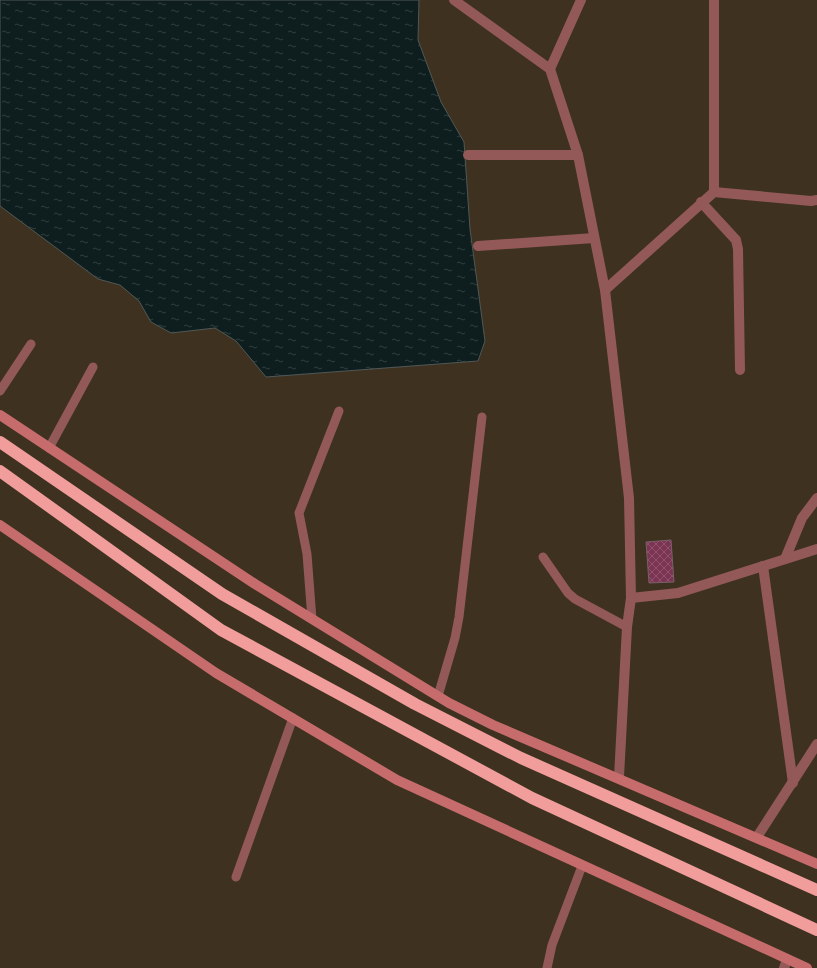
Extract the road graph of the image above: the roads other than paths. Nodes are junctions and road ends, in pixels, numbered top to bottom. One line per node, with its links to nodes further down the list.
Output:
1 (454, 0): 4 (street)
2 (581, 0): 4 (street)
3 (714, 0): 7 (street)
4 (550, 70): 6 (street)
5 (468, 155): 6 (street)
6 (578, 155): 10 (street)
7 (714, 192): 8 (street); 9 (street)
8 (817, 200)
9 (701, 202): 12 (street); 15 (street)
10 (594, 238): 11 (street); 12 (street)
11 (478, 246)
12 (605, 290): 29 (street)
13 (31, 344): 16 (lane)
14 (94, 367): 21 (lane)
15 (740, 370)
16 (0, 391)
17 (339, 411): 30 (lane)
18 (0, 415): 21 (street)
19 (482, 417): 32 (lane)
20 (0, 442): 41 (highway)
21 (49, 448): 30 (street)
22 (0, 471): 42 (highway)
23 (817, 498): 27 (street)
24 (0, 525): 33 (street)
25 (817, 549): 27 (street)
26 (543, 557): 31 (lane)
27 (785, 559): 28 (street)
28 (763, 566): 29 (street); 36 (street)
29 (631, 598): 31 (street)
30 (312, 619): 32 (street)
31 (627, 628): 35 (street)
32 (438, 696): 35 (street)
33 (293, 718): 39 (street); 40 (lane)
34 (817, 744): 36 (street)
35 (618, 777): 37 (street)
36 (793, 783): 37 (street)
37 (757, 838): 38 (street)
38 (817, 864)
39 (582, 866): 43 (street); 44 (lane)
40 (236, 877)
41 (817, 890)
42 (817, 930)
43 (786, 964): 45 (street)
44 (547, 968)
45 (807, 968)

